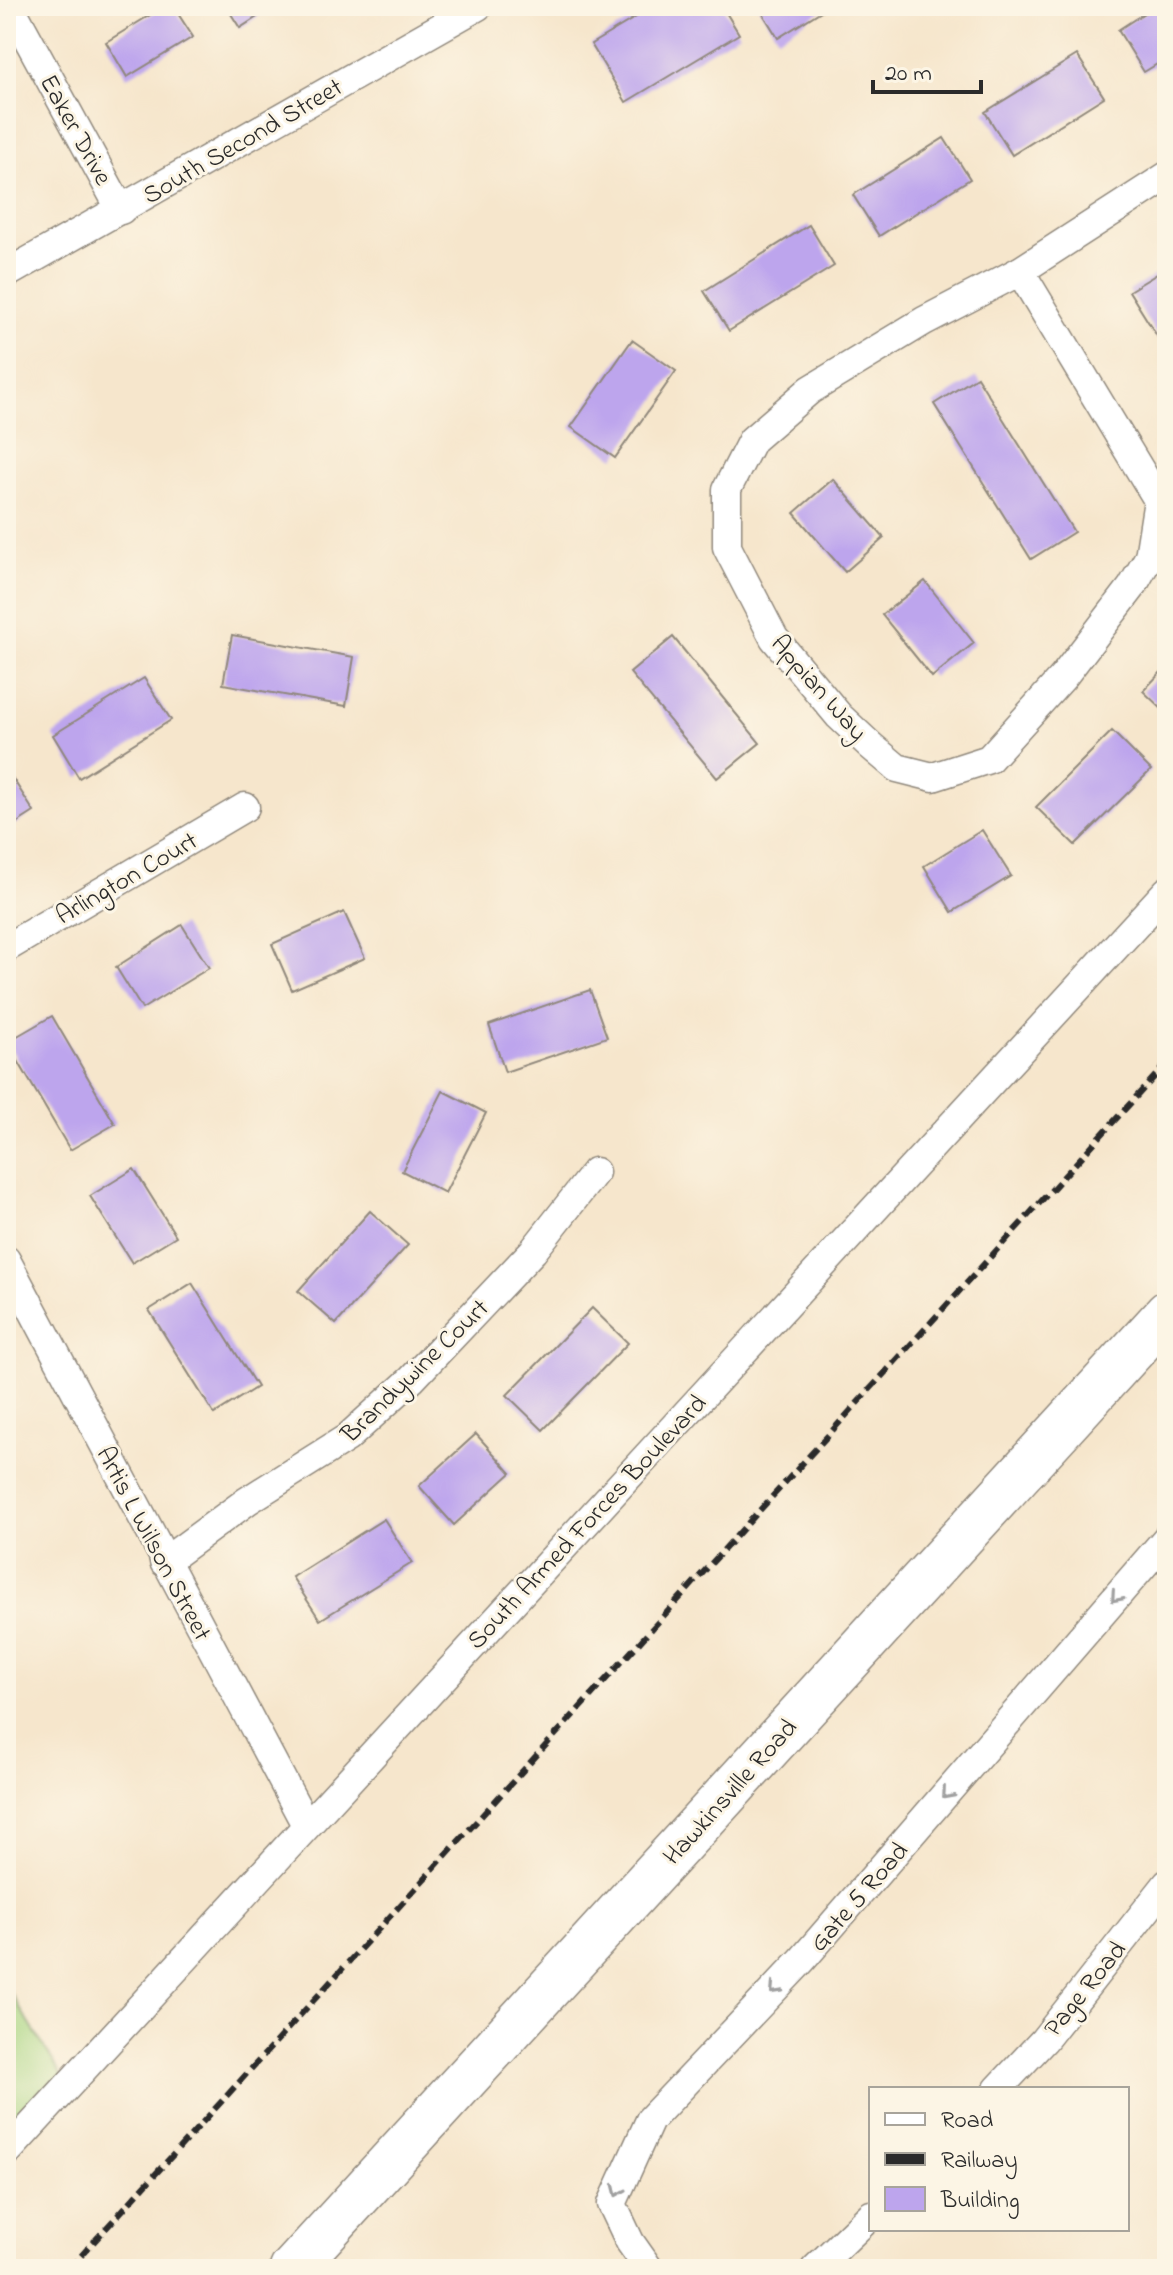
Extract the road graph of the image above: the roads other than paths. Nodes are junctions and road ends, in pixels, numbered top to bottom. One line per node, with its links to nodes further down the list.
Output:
1 (10, 6): 4 (street, Eaker Drive)
2 (478, 6): 4 (street, South Second Street)
3 (1167, 176): 5 (street, Appian Way)
4 (121, 210): 6 (street, South Second Street)
5 (1020, 271): 5 (street, Appian Way)
6 (6, 274)
7 (245, 807): 9 (street, Arlington Court)
8 (1167, 891): 15 (street, South Armed Forces Boulevard)
9 (6, 948)
10 (595, 1172): 14 (street, Brandywine Court)
11 (6, 1260): 14 (street, Artis L Wilson Street)
12 (1167, 1313): 20 (main road, Hawkinsville Road)
13 (1167, 1538): 21 (street, Gate 5 Road, one-way to 21)
14 (164, 1562): 15 (street, Artis L Wilson Street)
15 (306, 1825): 18 (street, South Armed Forces Boulevard)
16 (1167, 1884): 17 (street, Page Road)
17 (1000, 2087)
18 (6, 2153)
19 (869, 2217): 22 (street)
20 (292, 2269)
21 (649, 2269)
22 (815, 2269)

